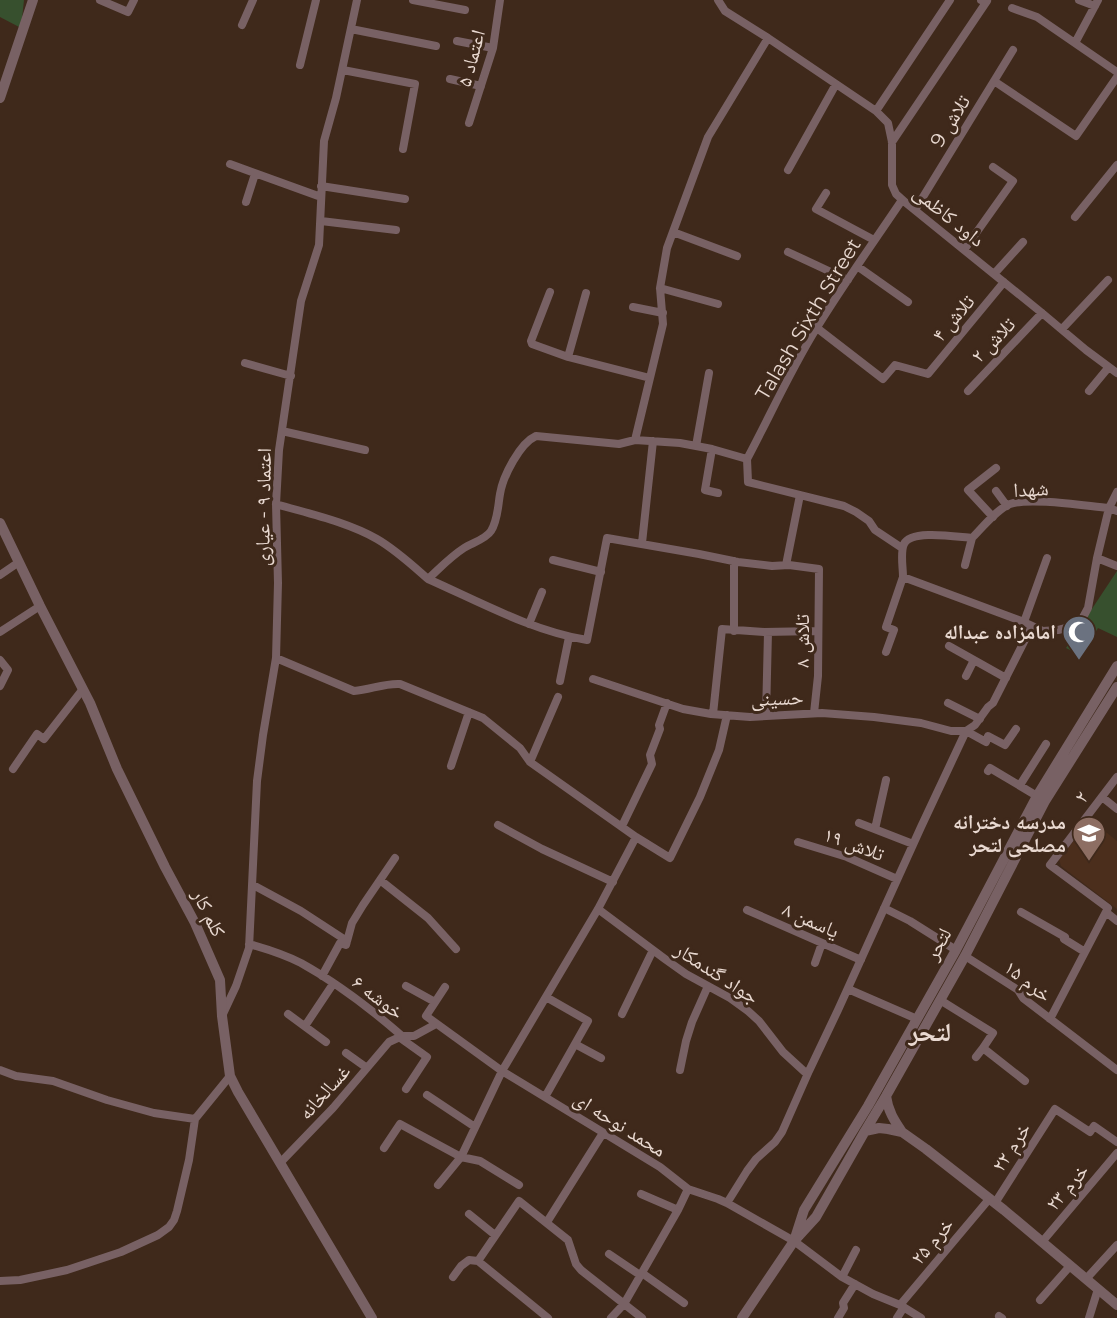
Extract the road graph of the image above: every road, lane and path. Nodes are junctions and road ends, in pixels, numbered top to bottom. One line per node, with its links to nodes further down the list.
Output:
1 (33, 0): 32 (street)
2 (100, 0): 3 (street)
3 (134, 0)
4 (253, 0): 16 (street)
5 (316, 0): 24 (street)
6 (357, 0): 17 (street, اعتماد ۹ - عیاری)
7 (413, 0): 15 (street)
8 (500, 0): 22 (street, اعتماد ۵)
9 (718, 0): 18 (street, داود کاظمی)
10 (950, 0): 33 (street)
11 (981, 0): 35 (street)
12 (1079, 0): 13 (street)
13 (1096, 3): 20 (street)
14 (1012, 8): 20 (street)
15 (465, 10)
16 (242, 25)
17 (351, 29): 21 (street); 25 (street, اعتماد ۹ - عیاری)
18 (768, 38): 30 (street, داود کاظمی); 52 (street)
19 (457, 41): 22 (street)
20 (1075, 44): 26 (street)
21 (436, 46)
22 (493, 48): 31 (street, اعتماد ۵)
23 (1013, 50): 29 (street, تلاش 9)
24 (300, 65)
25 (343, 70): 36 (street); 42 (street, اعتماد ۹ - عیاری)
26 (1117, 72)
27 (1117, 77): 29 (street)
28 (450, 79): 31 (street)
29 (994, 81): 48 (street, تلاش 9)
30 (836, 84): 33 (street, داود کاظمی); 40 (street)
31 (481, 86): 34 (street, اعتماد ۵)
32 (0, 98)
33 (876, 111): 35 (street, داود کاظمی)
34 (469, 123)
35 (892, 142): 46 (street, داود کاظمی)
36 (403, 149)
37 (230, 164): 41 (street)
38 (1117, 165): 49 (street)
39 (993, 167): 55 (street)
40 (788, 170)
41 (255, 174): 44 (street); 47 (street)
42 (321, 186): 44 (street, اعتماد ۹ - عیاری); 45 (street)
43 (826, 193): 53 (street)
44 (321, 197): 50 (street, اعتماد ۹ - عیاری)
45 (405, 199)
46 (902, 200): 48 (street, داود کاظمی); 53 (street, Talash Sixth Street)
47 (246, 202)
48 (915, 210): 55 (street, داود کاظمی)
49 (1075, 217)
50 (321, 220): 51 (street); 78 (street, اعتماد ۹ - عیاری)
51 (396, 230)
52 (673, 232): 57 (street); 63 (street)
53 (874, 240): 58 (street, Talash Sixth Street)
54 (1023, 242): 59 (street)
55 (964, 250): 59 (street, داود کاظمی)
56 (788, 252): 60 (street)
57 (737, 256)
58 (857, 266): 60 (street, Talash Sixth Street); 66 (street)
59 (994, 274): 62 (street, داود کاظمی)
60 (848, 280): 71 (street, Talash Sixth Street)
61 (1108, 280): 72 (street)
62 (1004, 282): 70 (street, داود کاظمی); 71 (street, تلاش ۴)
63 (660, 288): 67 (street); 69 (street)
64 (550, 292): 73 (street)
65 (586, 293): 73 (street)
66 (908, 302)
67 (718, 304)
68 (633, 307): 69 (street)
69 (663, 313): 79 (street)
70 (1042, 313): 72 (street, داود کاظمی); 80 (street, تلاش ۲)
71 (816, 328): 88 (street, Talash Sixth Street)
72 (1062, 329): 75 (street, داود کاظمی)
73 (568, 357): 79 (street)
74 (245, 363): 78 (street)
75 (1108, 368): 76 (street, داود کاظمی); 81 (street)
76 (1117, 373)
77 (709, 374): 85 (street)
78 (291, 376): 82 (street, اعتماد ۹ - عیاری)
79 (650, 378): 83 (street)
80 (968, 391)
81 (1089, 391)
82 (282, 431): 87 (street); 94 (street, اعتماد ۹ - عیاری)
83 (635, 440): 84 (street); 113 (street)
84 (654, 441): 85 (street); 100 (street)
85 (696, 446): 86 (street)
86 (711, 449): 88 (street); 92 (street)
87 (365, 450)
88 (747, 459): 93 (street)
89 (996, 468): 97 (street)
90 (996, 491): 95 (street)
91 (1117, 492): 96 (street)
92 (718, 493)
93 (800, 495): 101 (street); 107 (street)
94 (276, 504): 113 (street); 125 (street, اعتماد ۹ - عیاری)
95 (1007, 506): 96 (street, شهدا); 97 (street, شهدا)
96 (1113, 510): 103 (street)
97 (993, 518): 99 (street, شهدا)
98 (0, 523): 106 (street, کلم کار)
99 (972, 538): 101 (street); 108 (street)
100 (642, 543): 105 (street); 110 (street)
101 (902, 548): 112 (street)
102 (1047, 558): 117 (street)
103 (1097, 558): 109 (street); 117 (street)
104 (553, 560): 110 (street)
105 (734, 561): 107 (street); 118 (street)
106 (19, 562): 111 (street); 115 (street, کلم کار)
107 (786, 565): 119 (street, تلاش ۸)
108 (965, 565)
109 (1117, 566)
110 (601, 572): 122 (street)
111 (0, 575)
112 (903, 577): 117 (street); 124 (street)
113 (429, 579): 116 (street)
114 (542, 592): 116 (street)
115 (40, 606): 120 (street); 135 (street, کلم کار)
116 (529, 624): 122 (street)
117 (1028, 624): 130 (street)
118 (734, 631): 121 (street); 141 (street)
119 (818, 631): 121 (street); 140 (street, تلاش ۸)
120 (0, 632)
121 (768, 632): 143 (street)
122 (569, 637): 132 (street)
123 (950, 646): 127 (street)
124 (886, 652)
125 (276, 658): 139 (street); 170 (street, اعتماد ۹ - عیاری)
126 (0, 660): 133 (street)
127 (974, 660): 129 (street); 130 (street)
128 (1117, 666): 134 (street, لتحر)
129 (966, 676)
130 (1006, 678): 144 (street)
131 (593, 679): 137 (street, حسینی)
132 (560, 681)
133 (0, 686)
134 (1114, 688): 147 (street, لتحر)
135 (83, 689): 151 (street); 197 (street, کلم کار)
136 (558, 697): 149 (street)
137 (667, 703): 141 (street, حسینی); 161 (street)
138 (948, 703): 144 (street)
139 (469, 712): 149 (street); 150 (street)
140 (814, 713): 143 (street, حسینی); 146 (street, حسینی)
141 (713, 714): 142 (street, حسینی)
142 (728, 715): 143 (street, حسینی); 163 (street)
143 (766, 716)
144 (980, 719): 146 (street)
145 (1016, 729): 146 (street, حسینی)
146 (966, 731): 165 (street)
147 (1077, 739): 156 (street, لتحر); 183 (street, لتحر)
148 (1046, 744): 155 (street)
149 (530, 762): 161 (street)
150 (451, 766)
151 (13, 769)
152 (988, 771): 155 (street)
153 (1117, 777): 157 (street, ۲)
154 (886, 780): 162 (street)
155 (1020, 785): 156 (street)
156 (1037, 796): 183 (street, لتحر)
157 (1102, 797): 158 (street); 175 (street, ۲)
158 (1117, 809)
159 (860, 823): 162 (street)
160 (498, 825): 169 (street)
161 (622, 826): 163 (street)
162 (875, 829): 165 (street)
163 (636, 837): 169 (street)
164 (798, 842): 167 (street, تلاش ۱۹)
165 (913, 844): 167 (street)
166 (395, 858): 168 (street)
167 (897, 879): 171 (street)
168 (380, 880): 177 (street); 180 (street)
169 (613, 882): 172 (street)
170 (253, 885): 177 (street); 179 (street, اعتماد ۹ - عیاری)
171 (884, 908): 183 (street, خرم ۱۵); 184 (street)
172 (598, 909): 181 (street, جواد گندمکار); 192 (street)
173 (747, 910): 178 (street, یاسمن ۸)
174 (1021, 912): 182 (street)
175 (1106, 912): 176 (street); 182 (street)
176 (1117, 921)
177 (347, 941): 186 (street)
178 (822, 943): 184 (street, یاسمن ۸); 185 (street)
179 (249, 944): 186 (street, خوشه ۶); 197 (street, اعتماد ۹ - عیاری)
180 (456, 949)
181 (653, 950): 189 (street, جواد گندمکار); 196 (street)
182 (1086, 952): 199 (street)
183 (961, 953): 193 (street, لتحر); 198 (street, لتحر); 199 (street, خرم ۱۵)
184 (861, 960): 191 (street)
185 (815, 963)
186 (322, 976): 187 (street, خوشه ۶)
187 (333, 984): 201 (street); 202 (street, خوشه ۶)
188 (406, 986): 194 (street)
189 (708, 986): 211 (street); 214 (street, جواد گندمکار)
190 (445, 987): 194 (street)
191 (848, 989): 198 (street); 214 (street)
192 (546, 997): 204 (street); 213 (street)
193 (940, 1000): 205 (street); 219 (street, لتحر)
194 (435, 1002): 200 (street)
195 (288, 1014): 201 (street)
196 (622, 1014)
197 (222, 1016): 215 (street, کلم کار)
198 (917, 1019): 241 (street, لتحر)
199 (1050, 1019): 212 (street, خرم ۱۵)
200 (436, 1024): 202 (street); 213 (street, محمد نوحه ای)
201 (305, 1026): 203 (street)
202 (401, 1036): 209 (street, غسالخانه); 217 (street, خوشه ۶)
203 (326, 1042)
204 (575, 1044): 208 (street); 220 (street)
205 (983, 1048): 207 (street); 216 (street)
206 (346, 1053): 209 (street)
207 (976, 1057)
208 (601, 1058)
209 (367, 1068): 230 (street, غسالخانه)
210 (0, 1070): 221 (street)
211 (680, 1070)
212 (1117, 1070)
213 (502, 1071): 220 (street, محمد نوحه ای); 222 (street)
214 (807, 1074): 236 (street)
215 (230, 1076): 221 (street); 230 (street, کلم کار)
216 (1025, 1081)
217 (406, 1089)
218 (427, 1095): 222 (street)
219 (886, 1096): 223 (street, لتحر); 224 (street)
220 (545, 1097): 225 (street, محمد نوحه ای)
221 (195, 1119): 252 (street)
222 (475, 1127): 229 (street)
223 (865, 1131): 224 (street); 241 (street, لتحر)
224 (902, 1132): 235 (street)
225 (603, 1133): 233 (street, محمد نوحه ای); 239 (street)
226 (1117, 1142): 235 (street, خرم ۲۲)
227 (384, 1148): 229 (street)
228 (1117, 1153): 242 (street, خرم ۲۳)
229 (461, 1157): 231 (street); 232 (street)
230 (280, 1163): 260 (street, کلم کار)
231 (438, 1185)
232 (519, 1185)
233 (688, 1189): 236 (street, محمد نوحه ای); 237 (street)
234 (641, 1194): 237 (street)
235 (992, 1201): 242 (street); 259 (street, خرم ۲۵)
236 (727, 1203): 241 (street, محمد نوحه ای)
237 (678, 1210): 248 (street)
238 (469, 1214): 240 (street)
239 (547, 1222): 240 (street); 257 (street)
240 (495, 1235): 246 (street)
241 (794, 1241): 250 (street, محمد نوحه ای); 264 (street, لتحر)
242 (1042, 1242): 247 (street)
243 (1117, 1245): 251 (street)
244 (856, 1250): 250 (street)
245 (609, 1254): 248 (street)
246 (478, 1261): 249 (street); 261 (street)
247 (1070, 1266): 251 (street); 255 (street)
248 (641, 1274): 256 (street); 257 (street)
249 (453, 1277)
250 (842, 1277): 253 (street, محمد نوحه ای)
251 (1086, 1279): 254 (street)
252 (0, 1281)
253 (855, 1284): 259 (street, محمد نوحه ای); 265 (street)
254 (1098, 1289): 258 (street); 268 (street)
255 (1041, 1300)
256 (684, 1303)
257 (624, 1304): 262 (street); 263 (street)
258 (1117, 1305)
259 (902, 1306): 266 (street, خرم ۲۵); 267 (street, محمد نوحه ای)
260 (372, 1318)
261 (548, 1318)
262 (611, 1318)
263 (642, 1318)
264 (742, 1318)
265 (838, 1318)
266 (897, 1318)
267 (921, 1318)
268 (1089, 1318)

